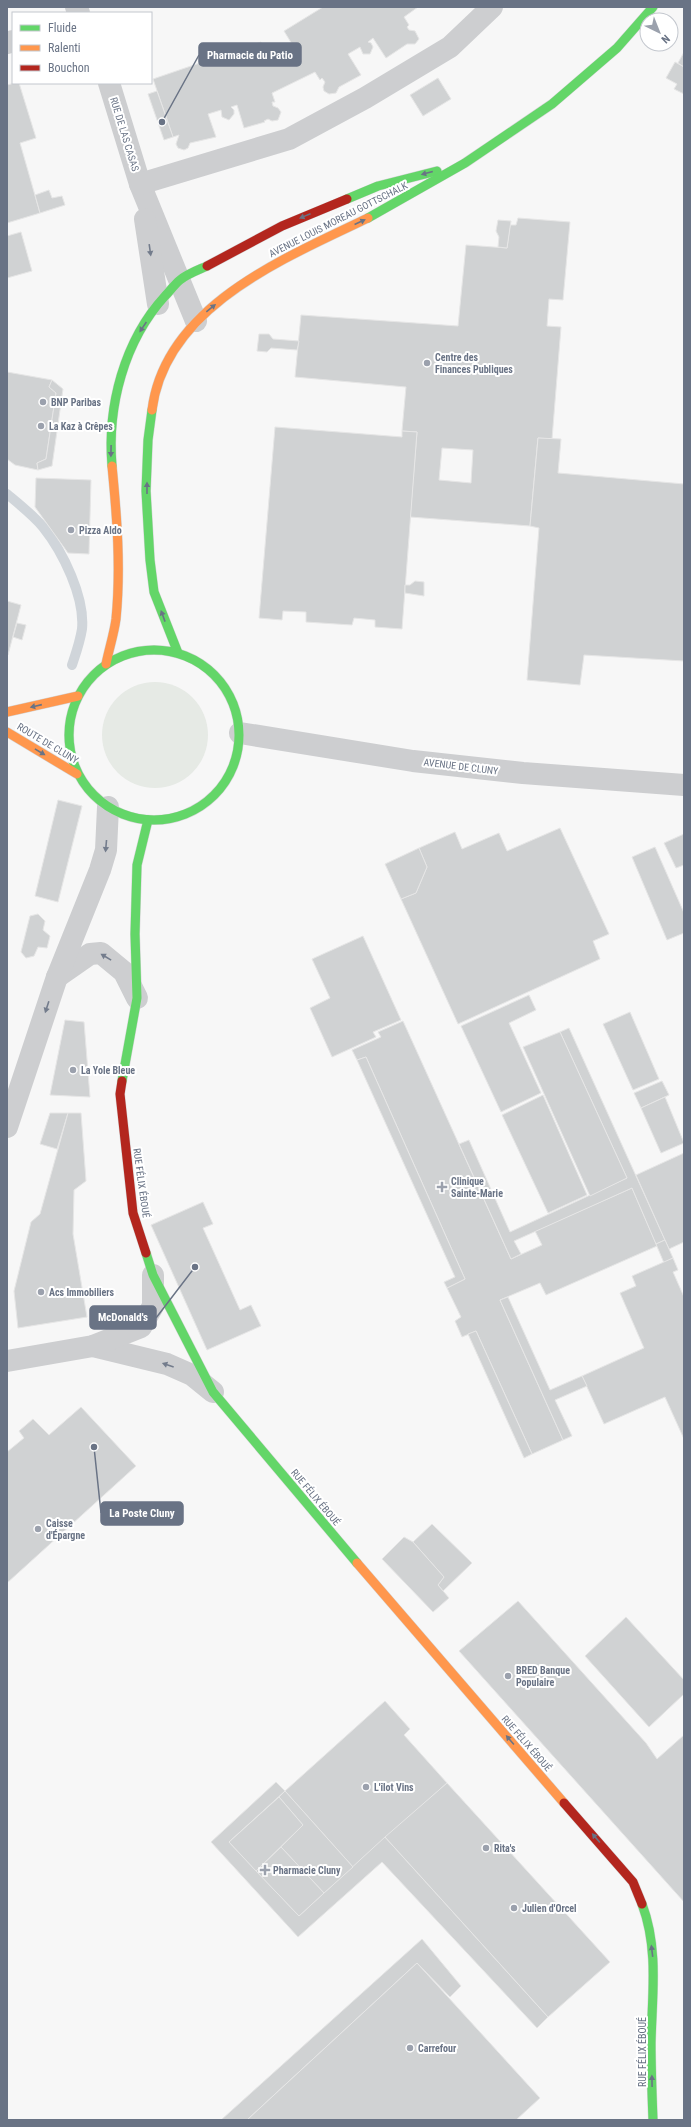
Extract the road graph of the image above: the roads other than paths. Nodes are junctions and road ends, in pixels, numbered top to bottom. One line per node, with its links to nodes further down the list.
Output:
1 (492, 7): 5 (street)
2 (653, 7): 4 (main road, AVENUE LOUIS MOREAU GOTTSCHALK)
3 (109, 84): 5 (street, RUE DE LAS CASAS)
4 (465, 163): 6 (main road, AVENUE LOUIS MOREAU GOTTSCHALK, one-way to 6); 8 (main road, AVENUE LOUIS MOREAU GOTTSCHALK, one-way to 4)
5 (140, 184): 6 (street); 7 (street, one-way to 7)
6 (180, 280): 7 (main road, AVENUE LOUIS MOREAU GOTTSCHALK); 8 (street)
7 (158, 304): 10 (main road, AVENUE LOUIS MOREAU GOTTSCHALK, one-way to 10)
8 (196, 321): 9 (main road, AVENUE LOUIS MOREAU GOTTSCHALK, one-way to 8)
9 (178, 652): 10 (main road); 14 (main road)
10 (106, 664): 11 (main road)
11 (78, 696): 12 (main road, ROUTE DE CLUNY, one-way to 12); 15 (main road)
12 (7, 712)
13 (7, 732): 15 (main road, ROUTE DE CLUNY, one-way to 15)
14 (240, 733): 16 (street, AVENUE DE CLUNY); 18 (main road)
15 (77, 774): 17 (main road)
16 (684, 785)
17 (108, 807): 18 (main road); 19 (street, one-way to 19)
18 (148, 820): 20 (main road, RUE FÉLIX ÉBOUÉ)
19 (57, 977): 20 (street, one-way to 19); 21 (street, one-way to 21)
20 (137, 998): 22 (main road, RUE FÉLIX ÉBOUÉ)
21 (7, 1127)
22 (153, 1275): 23 (street); 25 (main road, RUE FÉLIX ÉBOUÉ)
23 (93, 1346): 24 (street); 25 (street, one-way to 23)
24 (7, 1362)
25 (213, 1392): 26 (main road, RUE FÉLIX ÉBOUÉ, one-way to 25)
26 (653, 2120)

